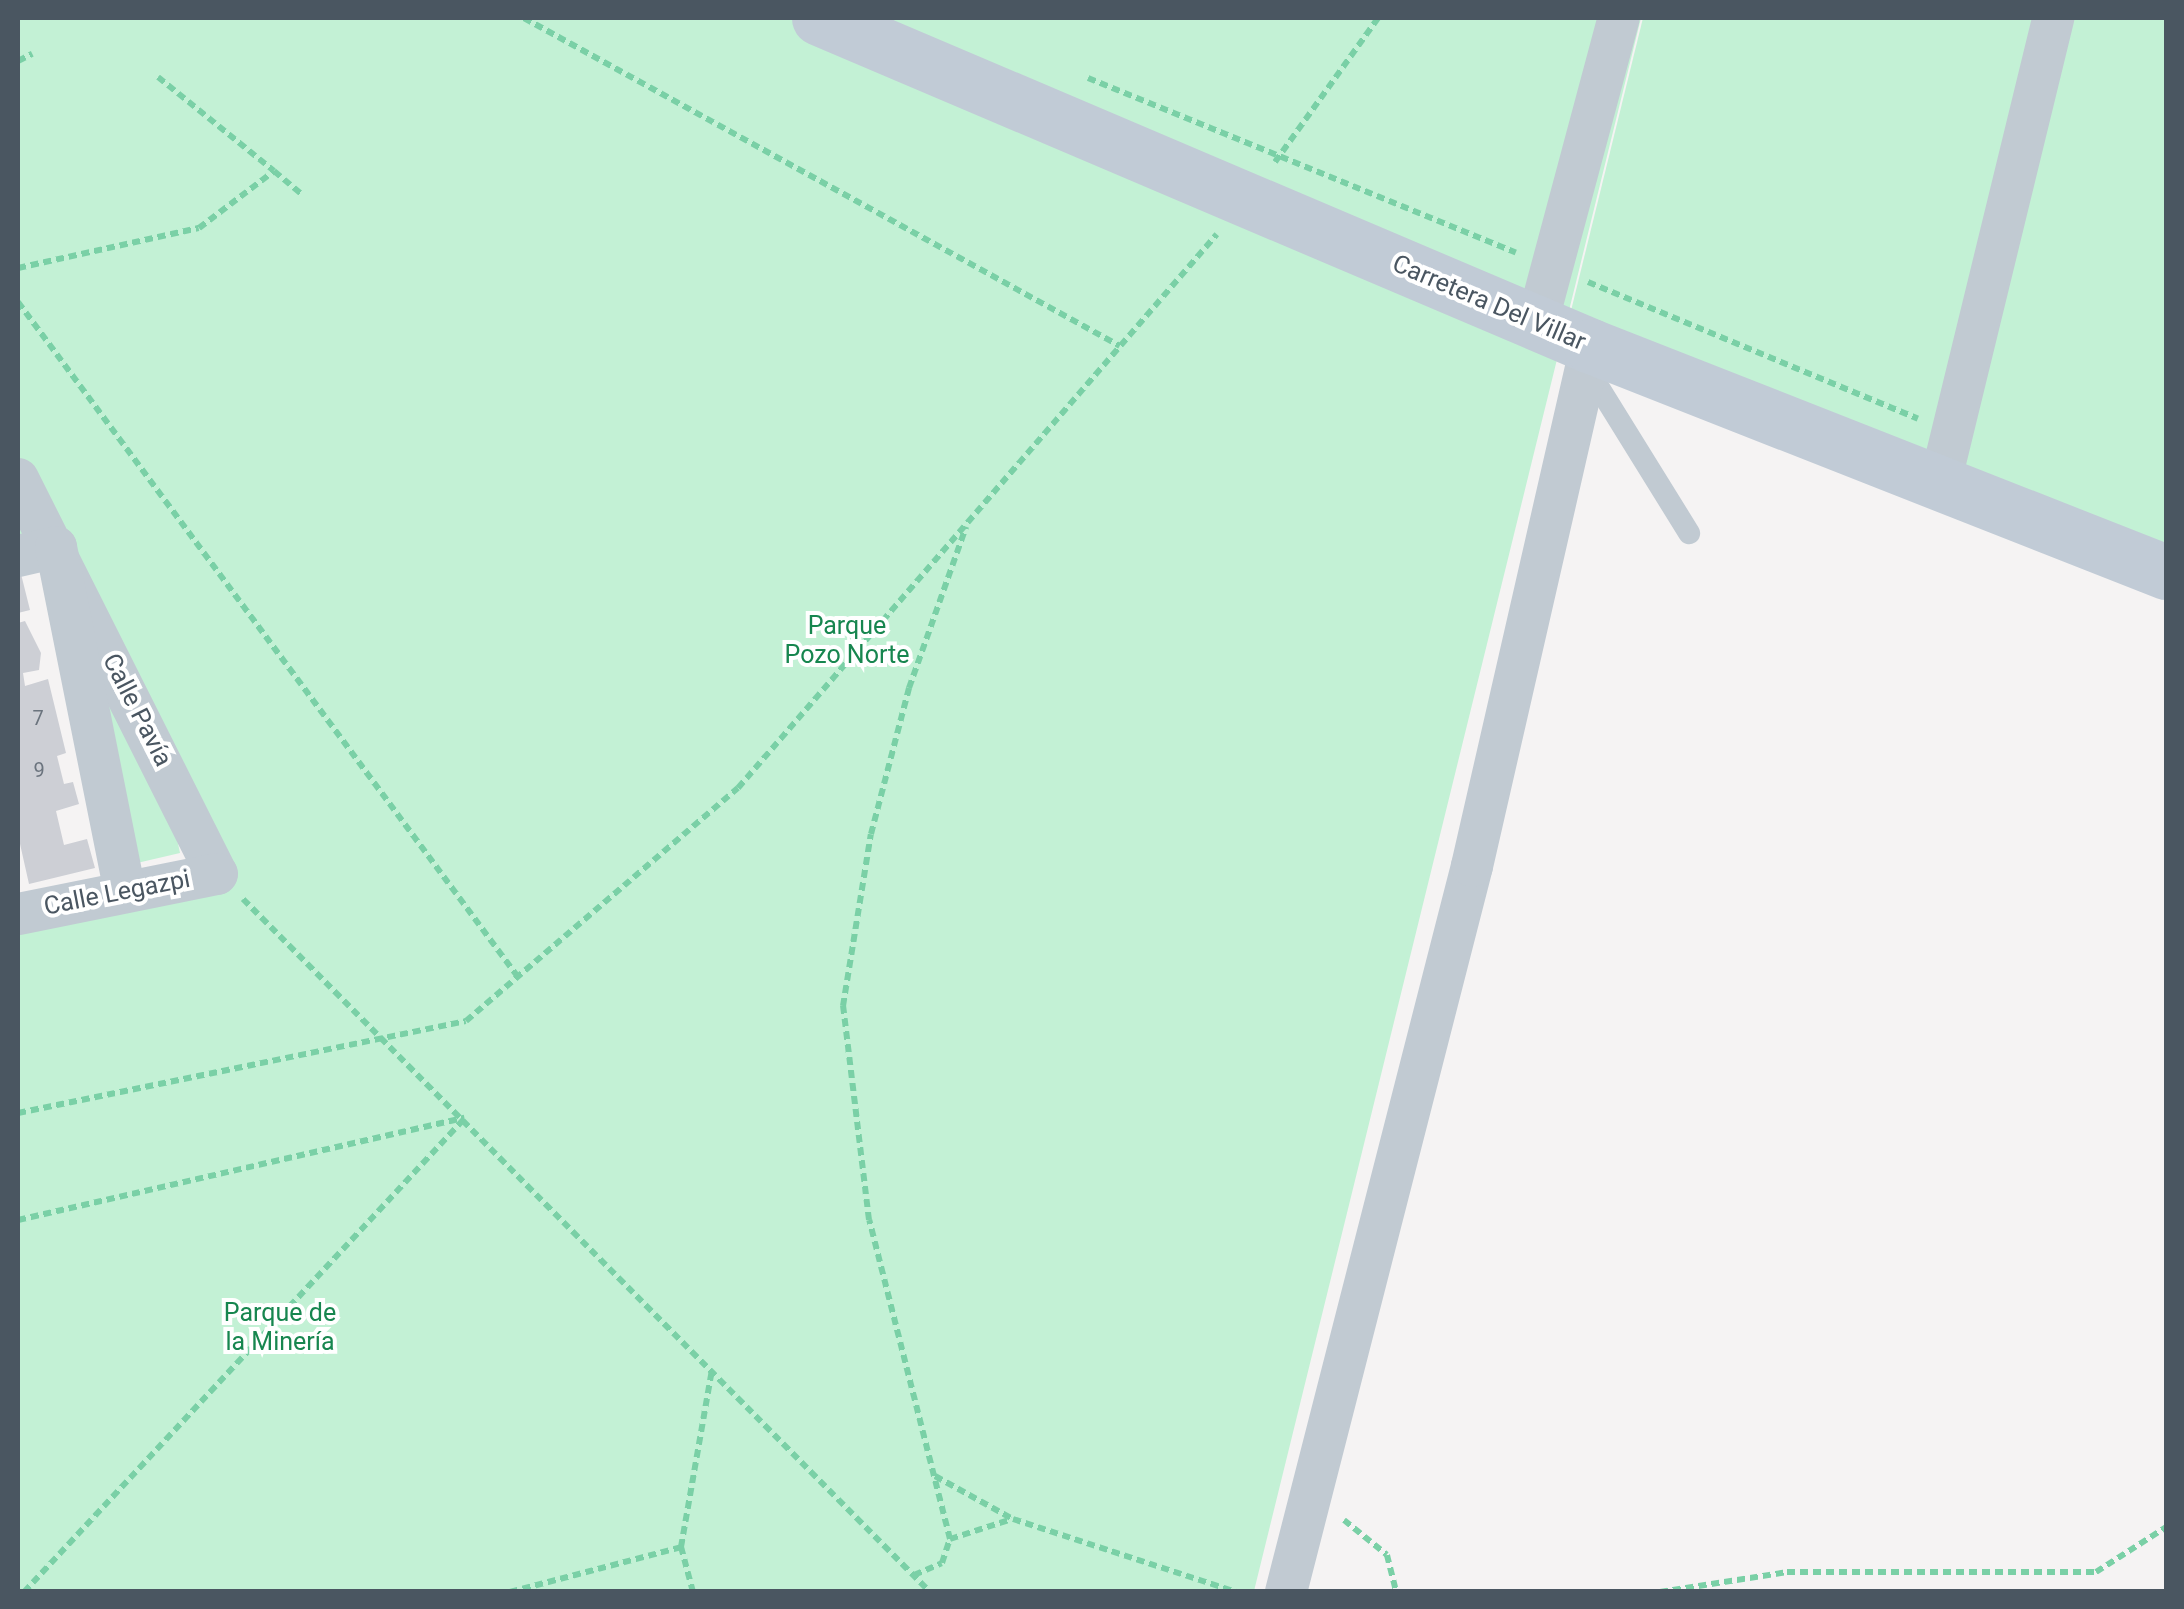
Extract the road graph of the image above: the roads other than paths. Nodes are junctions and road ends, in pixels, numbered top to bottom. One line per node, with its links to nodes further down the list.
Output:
1 (819, 18): 4 (street, Carretera Del Villar)
2 (1620, 18): 4 (street)
3 (2054, 18): 7 (street)
4 (1537, 323): 5 (street, Carretera Del Villar)
5 (1589, 357): 7 (street, Carretera Del Villar); 8 (lane); 14 (street)
6 (18, 479): 9 (street, Calle Pavía)
7 (1940, 483): 10 (street, Carretera Del Villar)
8 (1689, 532)
9 (37, 552): 11 (street, Calle Pavía); 12 (street, Calle Pavía)
10 (2166, 572)
11 (218, 874): 12 (street, Calle Legazpi)
12 (124, 888): 13 (street, Calle Legazpi)
13 (18, 914)
14 (1286, 1592)

